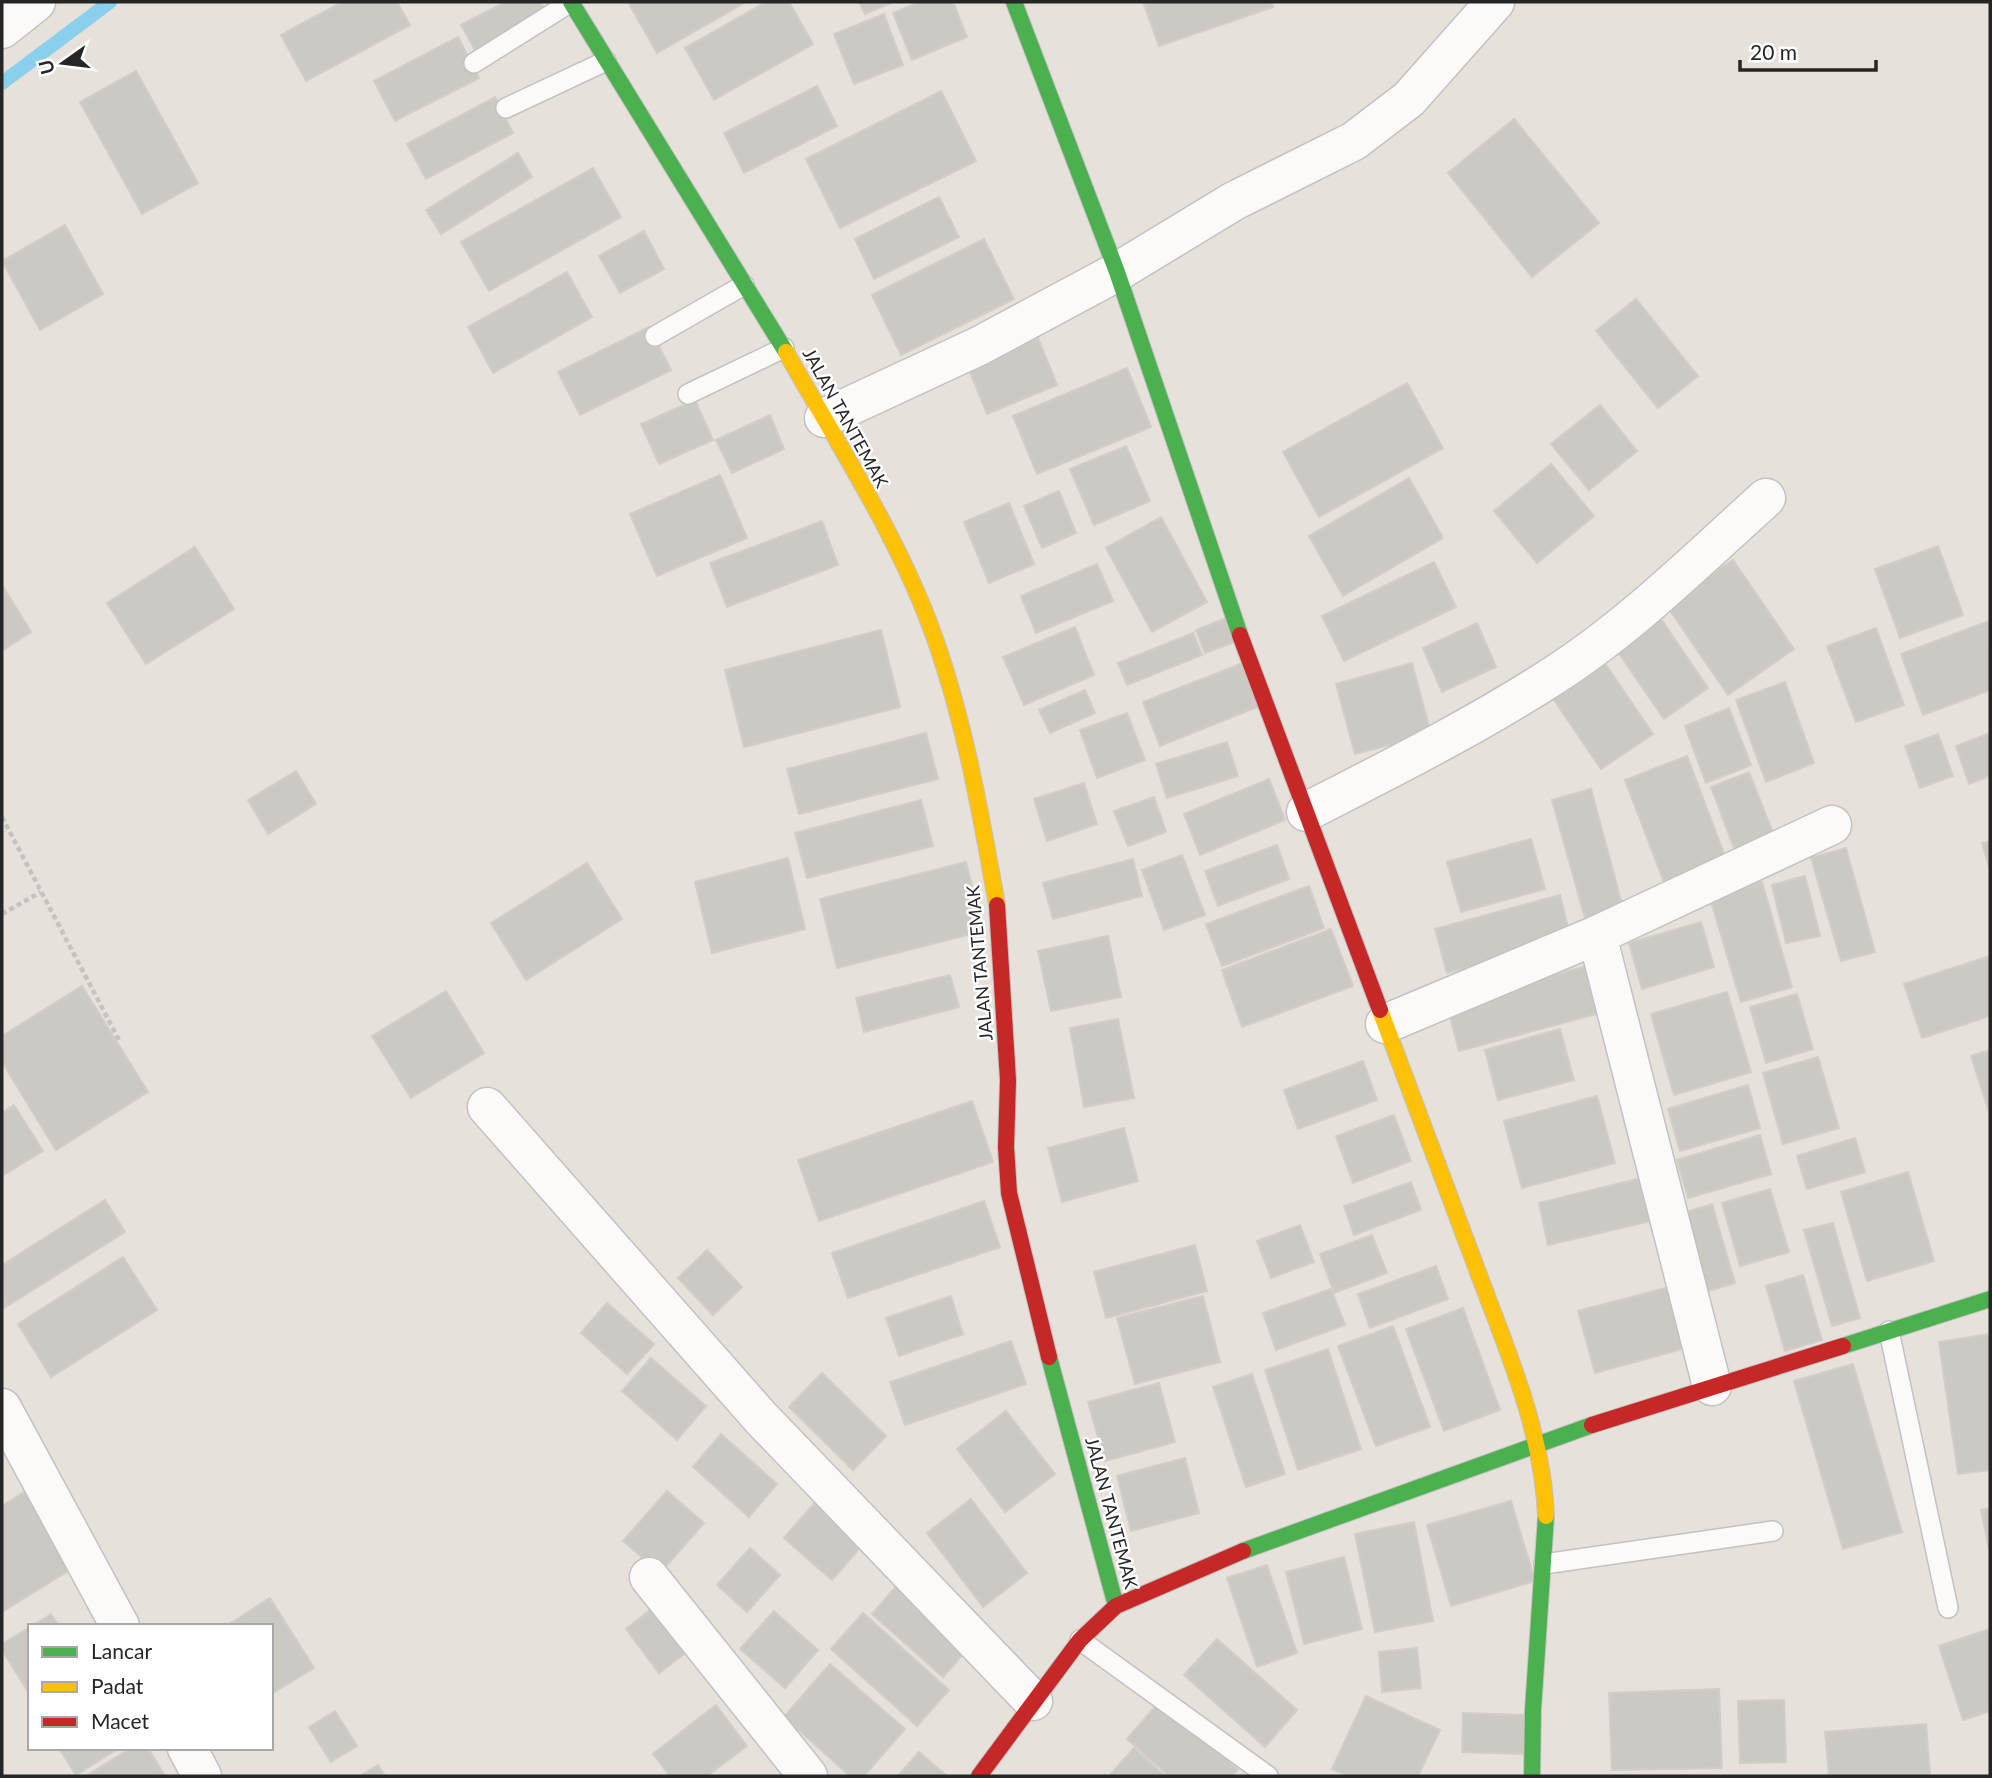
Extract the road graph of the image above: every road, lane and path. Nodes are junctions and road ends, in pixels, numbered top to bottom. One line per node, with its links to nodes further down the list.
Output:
1 (36, 2): 5 (street)
2 (571, 2): 6 (street, JALAN TANTEMAK); 7 (lane)
3 (1014, 2): 9 (street)
4 (1495, 2): 9 (street)
5 (2, 29)
6 (606, 61): 8 (lane); 10 (street, JALAN TANTEMAK)
7 (474, 63)
8 (506, 108)
9 (1117, 272): 14 (street); 16 (street)
10 (744, 285): 11 (lane); 12 (street, JALAN TANTEMAK)
11 (655, 336)
12 (784, 348): 13 (lane); 14 (street, JALAN TANTEMAK)
13 (688, 394)
14 (824, 418): 33 (street, JALAN TANTEMAK)
15 (1766, 498): 16 (street)
16 (1306, 812): 22 (street)
17 (2, 817): 19 (path)
18 (1832, 825): 21 (street)
19 (41, 892): 20 (path); 23 (path)
20 (2, 914)
21 (1597, 935): 22 (street); 27 (street)
22 (1385, 1024): 29 (street)
23 (119, 1040)
24 (487, 1107): 37 (street)
25 (1990, 1299): 26 (street)
26 (1889, 1331): 27 (street); 34 (lane)
27 (1712, 1386): 29 (street)
28 (2, 1408): 35 (street)
29 (1537, 1443): 31 (street); 33 (street)
30 (1773, 1531): 31 (lane)
31 (1544, 1564): 43 (street)
32 (649, 1577): 40 (street)
33 (1116, 1606): 36 (street)
34 (1948, 1608)
35 (119, 1624)
36 (1080, 1640): 37 (street); 42 (lane)
37 (1033, 1701): 41 (street)
38 (188, 1750): 39 (street)
39 (202, 1776)
40 (808, 1776)
41 (979, 1776)
42 (1268, 1776)
43 (1532, 1776)

